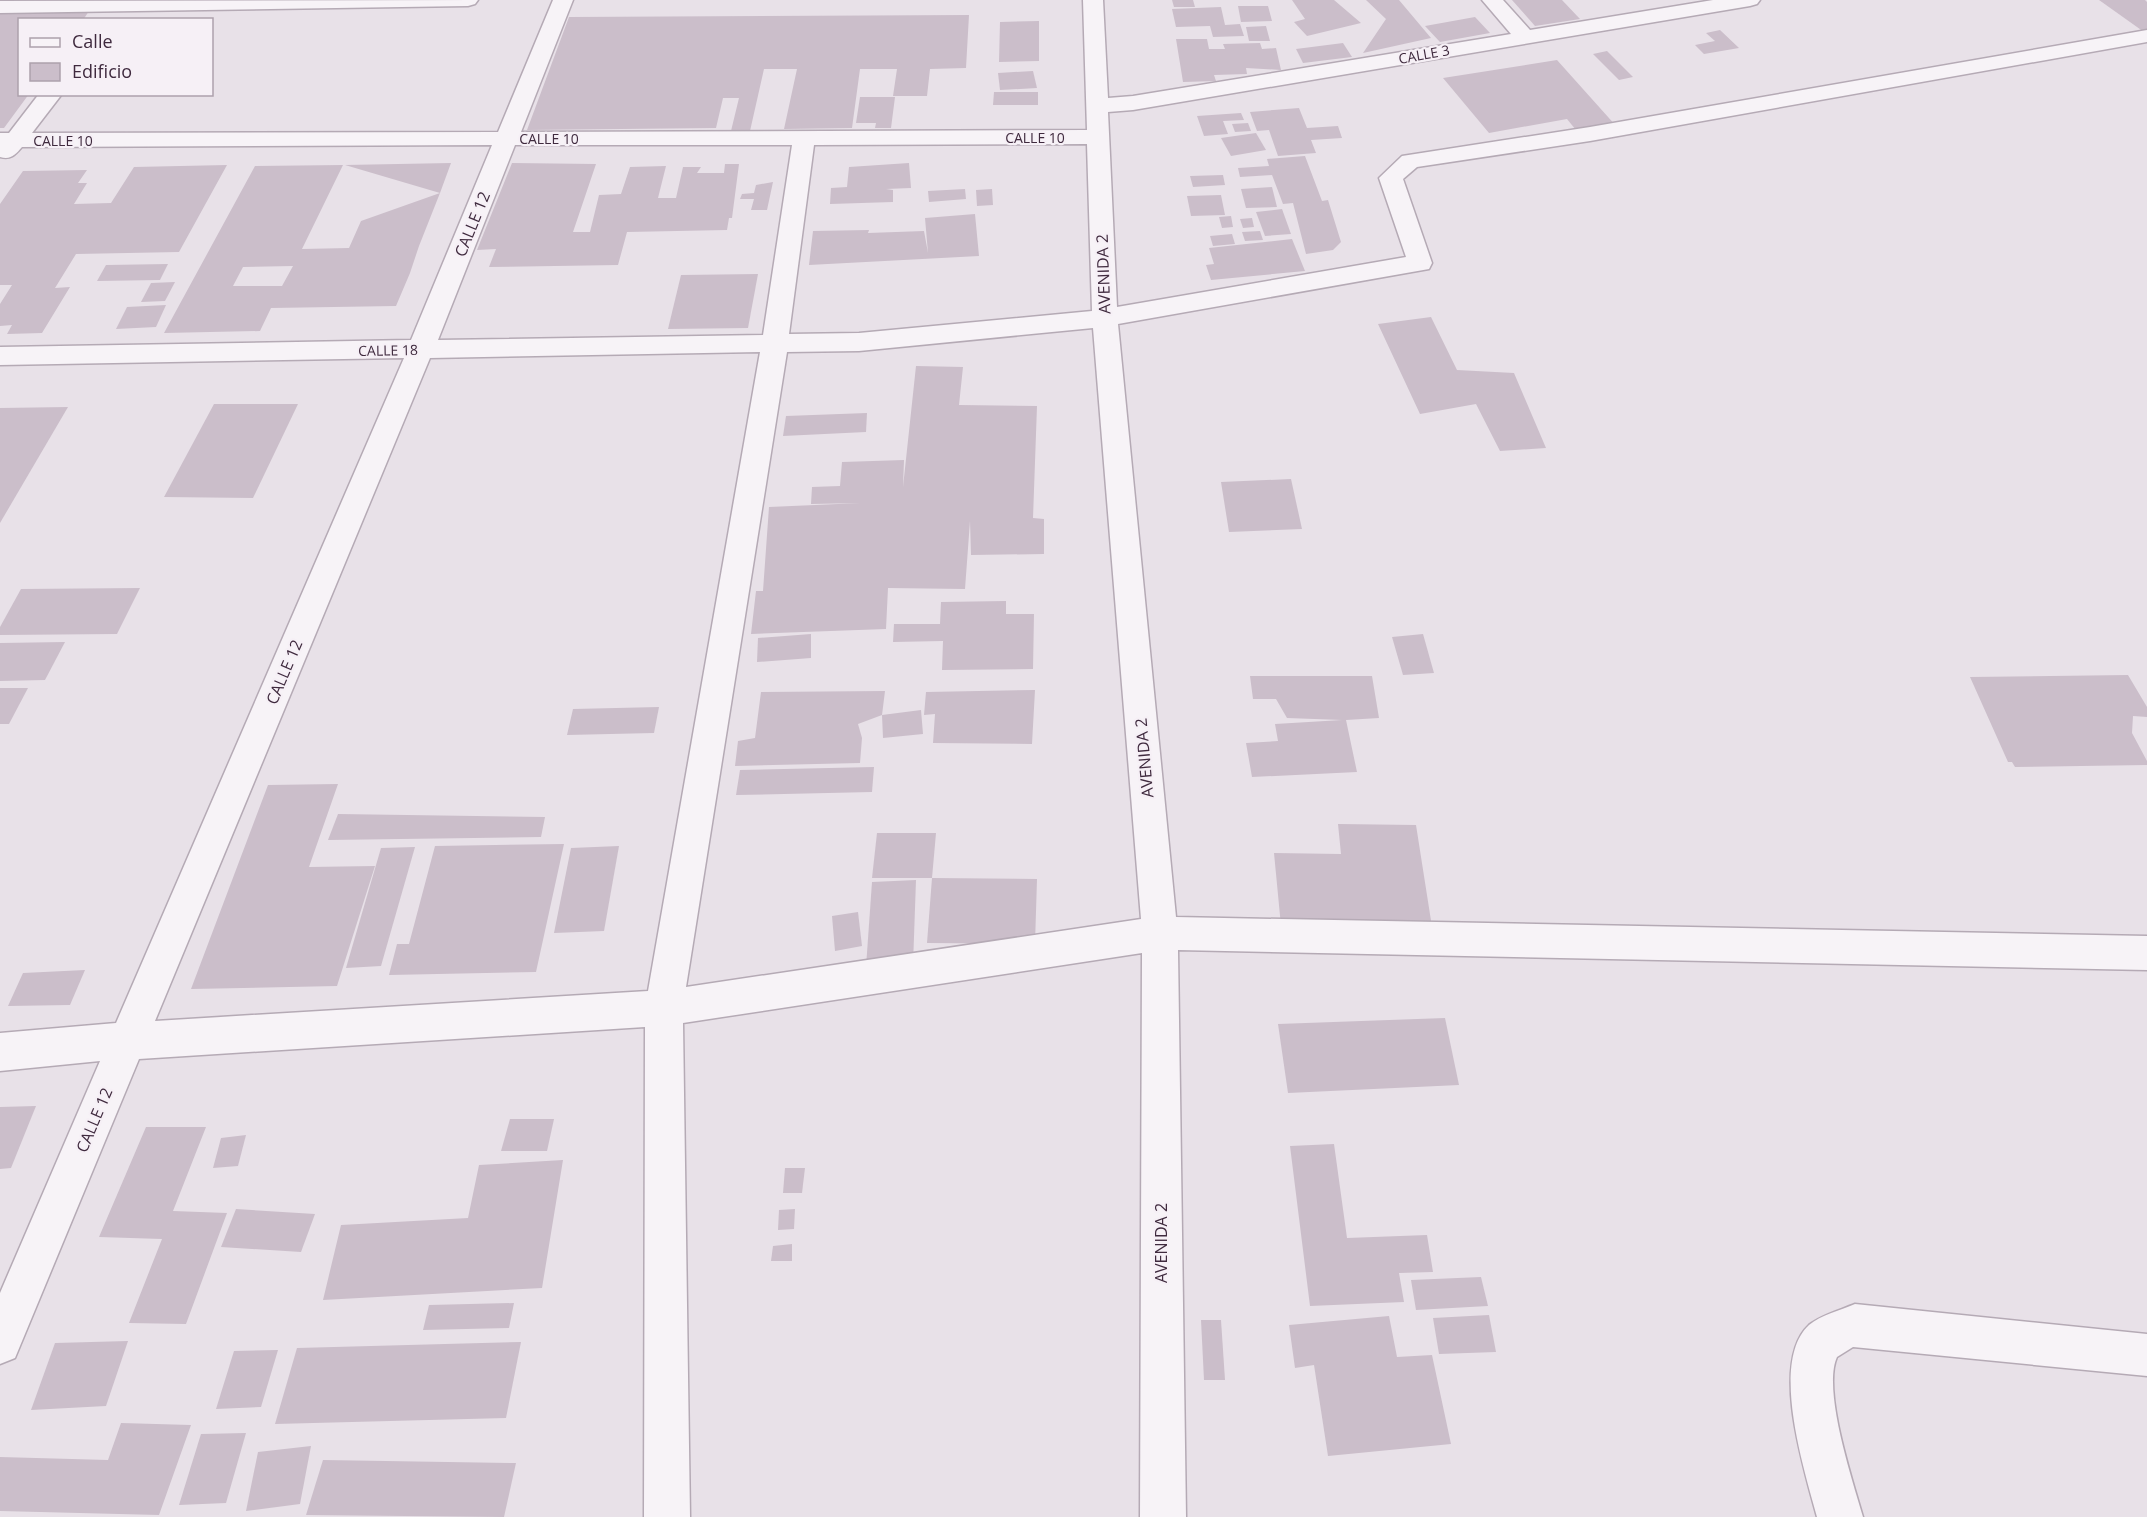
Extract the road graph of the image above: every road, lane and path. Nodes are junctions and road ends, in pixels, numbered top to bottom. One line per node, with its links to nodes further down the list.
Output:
1 (468, 0): 7 (street)
2 (563, 0): 12 (street, CALLE 12)
3 (1093, 0): 11 (street, AVENIDA 2)
4 (1492, 0): 9 (street)
5 (1750, 0): 9 (street, CALLE 3)
6 (0, 7): 7 (street)
7 (118, 8)
8 (2147, 36): 16 (street, CALLE 18)
9 (1525, 37): 11 (street, CALLE 3)
10 (49, 96): 14 (street)
11 (1098, 121): 13 (street, CALLE 10); 16 (street, AVENIDA 2)
12 (506, 138): 13 (street, CALLE 10); 14 (street, CALLE 10); 18 (street, CALLE 12)
13 (804, 138): 17 (street)
14 (8, 140): 15 (street)
15 (0, 160)
16 (1105, 318): 17 (street, CALLE 18); 20 (street, AVENIDA 2)
17 (775, 344): 18 (street, CALLE 18); 22 (street)
18 (421, 349): 19 (street, CALLE 18); 23 (street, CALLE 12)
19 (0, 356)
20 (1160, 933): 21 (street); 22 (street); 28 (street, AVENIDA 2)
21 (2147, 953)
22 (664, 1008): 23 (street); 27 (street)
23 (126, 1043): 24 (street); 25 (street, CALLE 12)
24 (0, 1052)
25 (0, 1343)
26 (2147, 1354): 29 (street)
27 (667, 1517)
28 (1162, 1517)
29 (1840, 1517)

